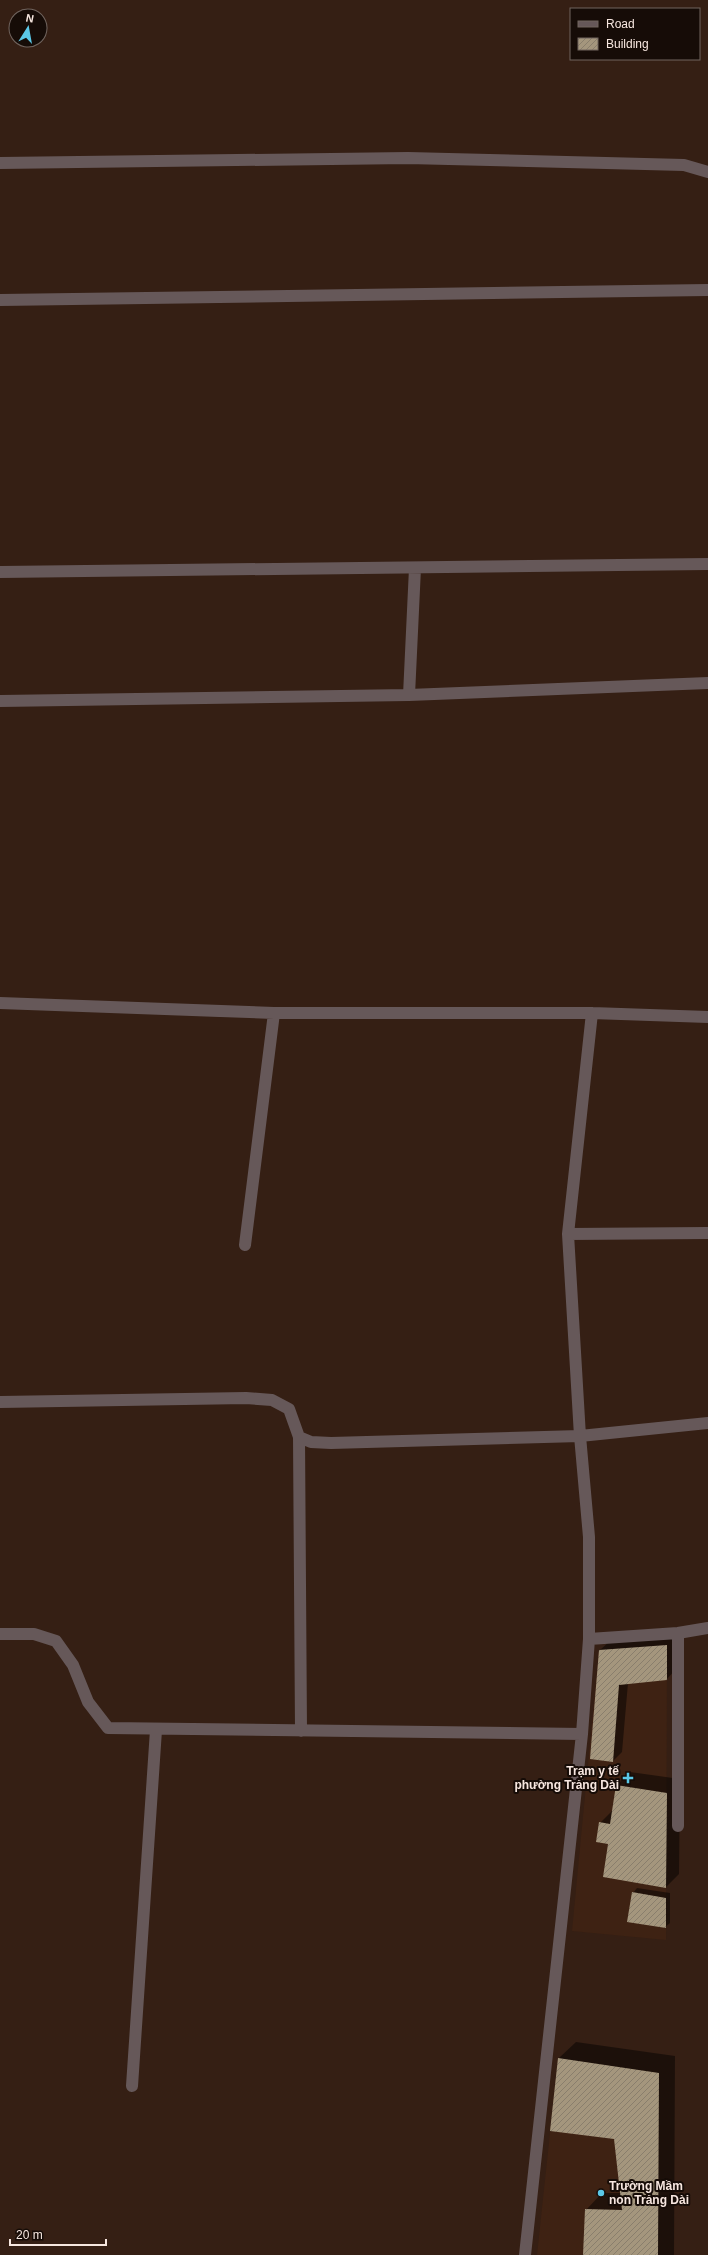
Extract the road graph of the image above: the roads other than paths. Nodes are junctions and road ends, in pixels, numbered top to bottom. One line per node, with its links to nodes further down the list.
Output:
1 (0, 163): 2 (street)
2 (708, 172)
3 (708, 290): 4 (street)
4 (0, 300)
5 (708, 564): 6 (street)
6 (415, 568): 7 (street); 9 (street)
7 (0, 572)
8 (708, 682): 9 (street)
9 (409, 694): 10 (street)
10 (0, 701)
11 (0, 1004): 12 (street)
12 (274, 1013): 13 (street); 17 (street)
13 (592, 1013): 14 (street); 16 (street)
14 (708, 1017)
15 (708, 1233): 16 (street)
16 (568, 1234): 20 (street)
17 (245, 1245)
18 (0, 1402): 21 (street)
19 (708, 1424): 20 (street)
20 (580, 1436): 21 (street); 25 (street)
21 (299, 1437): 27 (street)
22 (708, 1628): 24 (street)
23 (0, 1634): 26 (street)
24 (678, 1634): 25 (street); 29 (street)
25 (589, 1640): 28 (street)
26 (156, 1730): 27 (street); 30 (street)
27 (301, 1731): 28 (street)
28 (582, 1734): 31 (street)
29 (678, 1826)
30 (132, 2086)
31 (525, 2255)

